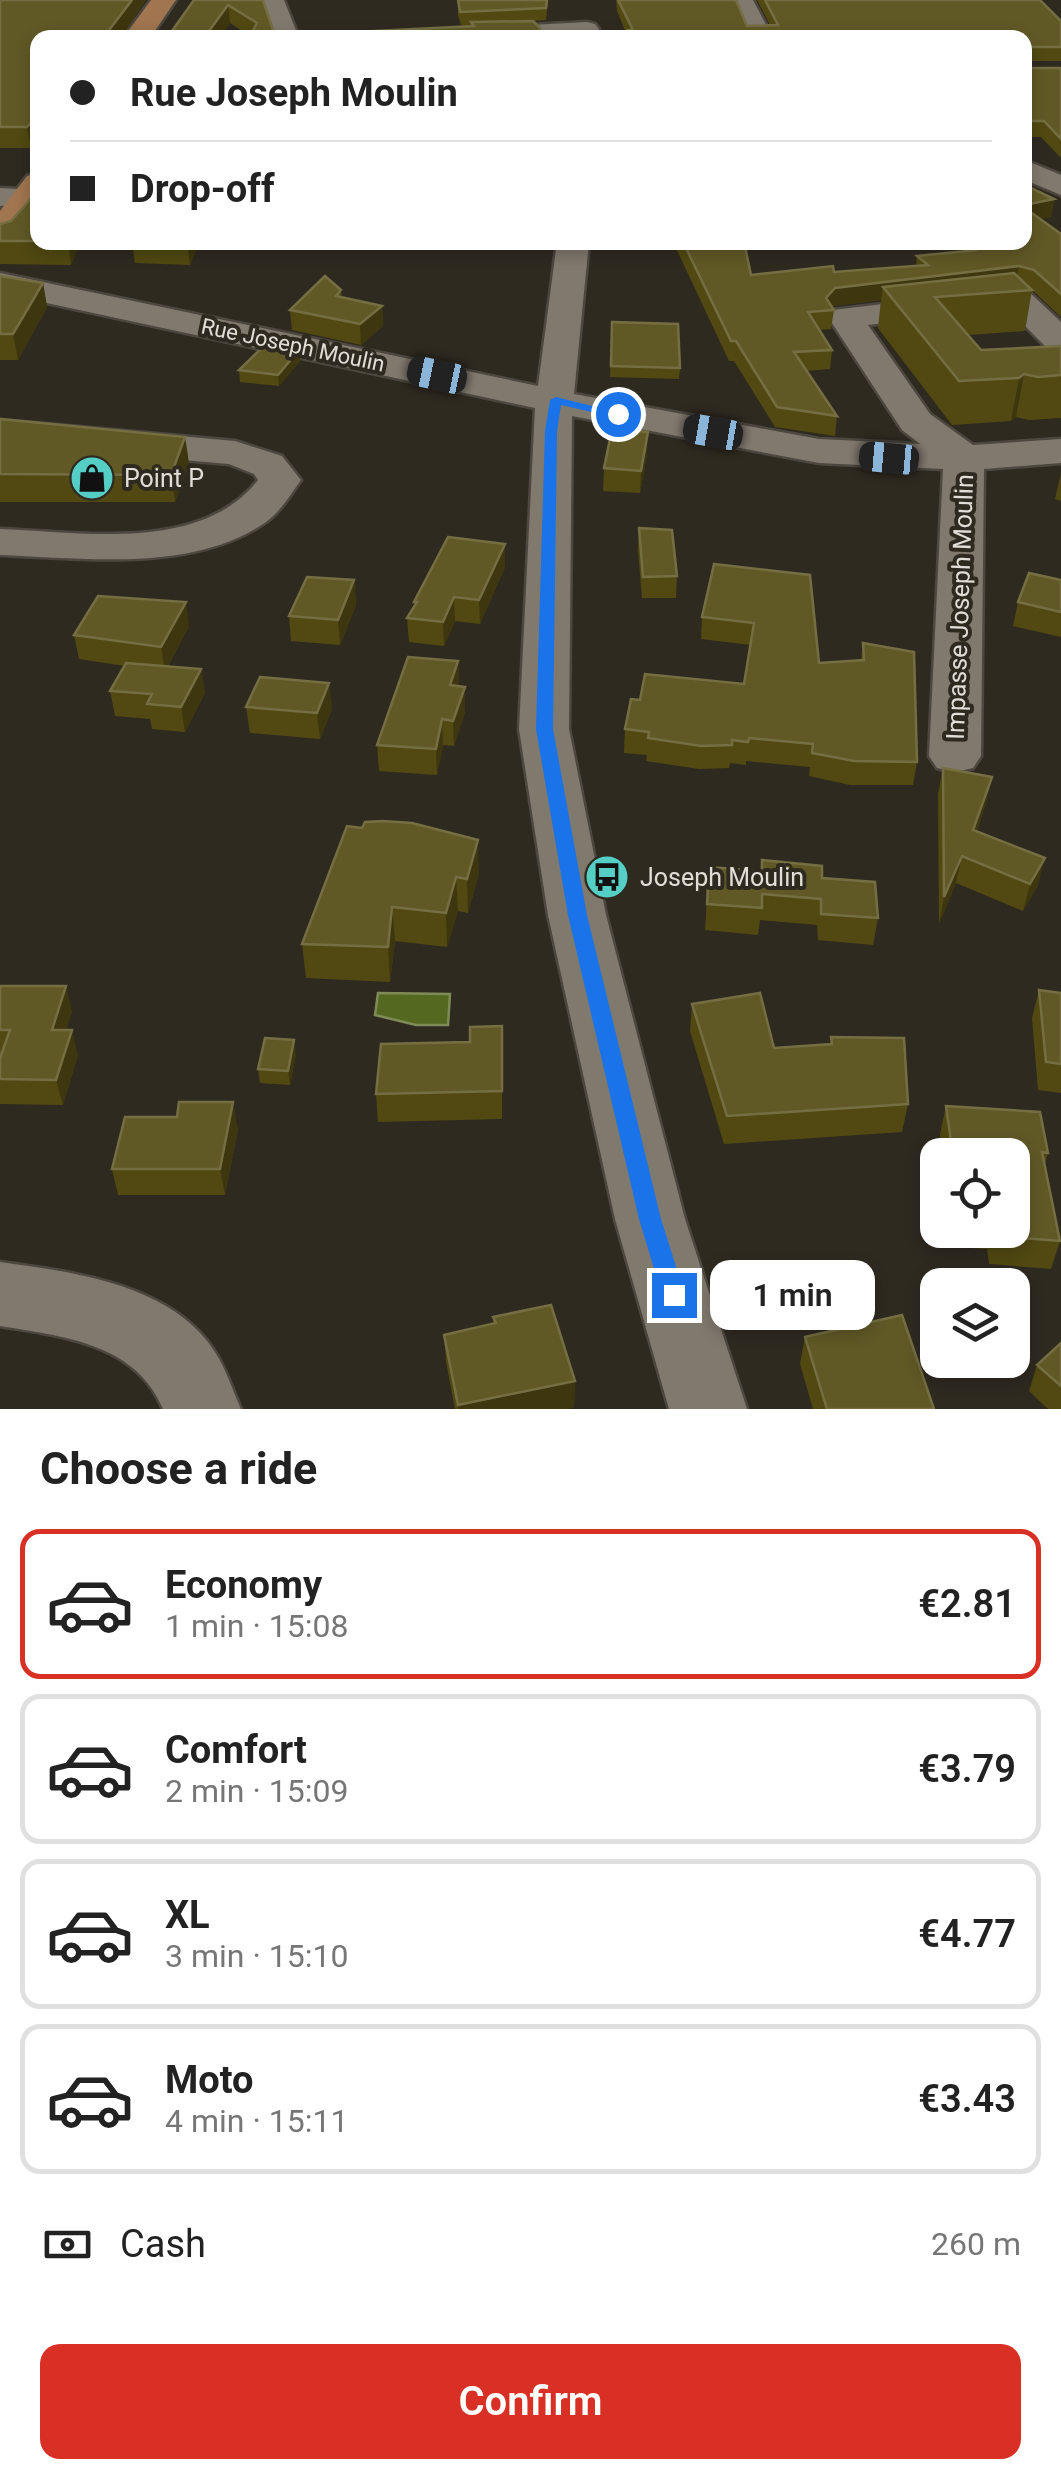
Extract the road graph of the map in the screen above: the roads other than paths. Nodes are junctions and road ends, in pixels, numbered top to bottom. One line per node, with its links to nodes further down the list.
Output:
1 (164, 0): 5 (main road)
2 (273, 0): 6 (street)
3 (588, 0): 7 (street)
4 (742, 0): 8 (street)
5 (142, 30)
6 (284, 30)
7 (587, 30)
8 (757, 30)
9 (1032, 172): 10 (street)
10 (1061, 186)
11 (22, 192): 12 (main road)
12 (0, 235)
13 (572, 250): 16 (street)
14 (0, 282): 16 (street, Rue Joseph Moulin)
15 (1061, 341): 19 (street)
16 (556, 400): 19 (street, Rue Joseph Moulin); 24 (street)
17 (0, 432): 20 (street)
18 (1061, 451): 19 (street, Rue Joseph Moulin)
19 (964, 458): 21 (street, Impasse Joseph Moulin)
20 (0, 542)
21 (955, 756)
22 (0, 1294): 23 (street)
23 (202, 1409)
24 (708, 1409)

